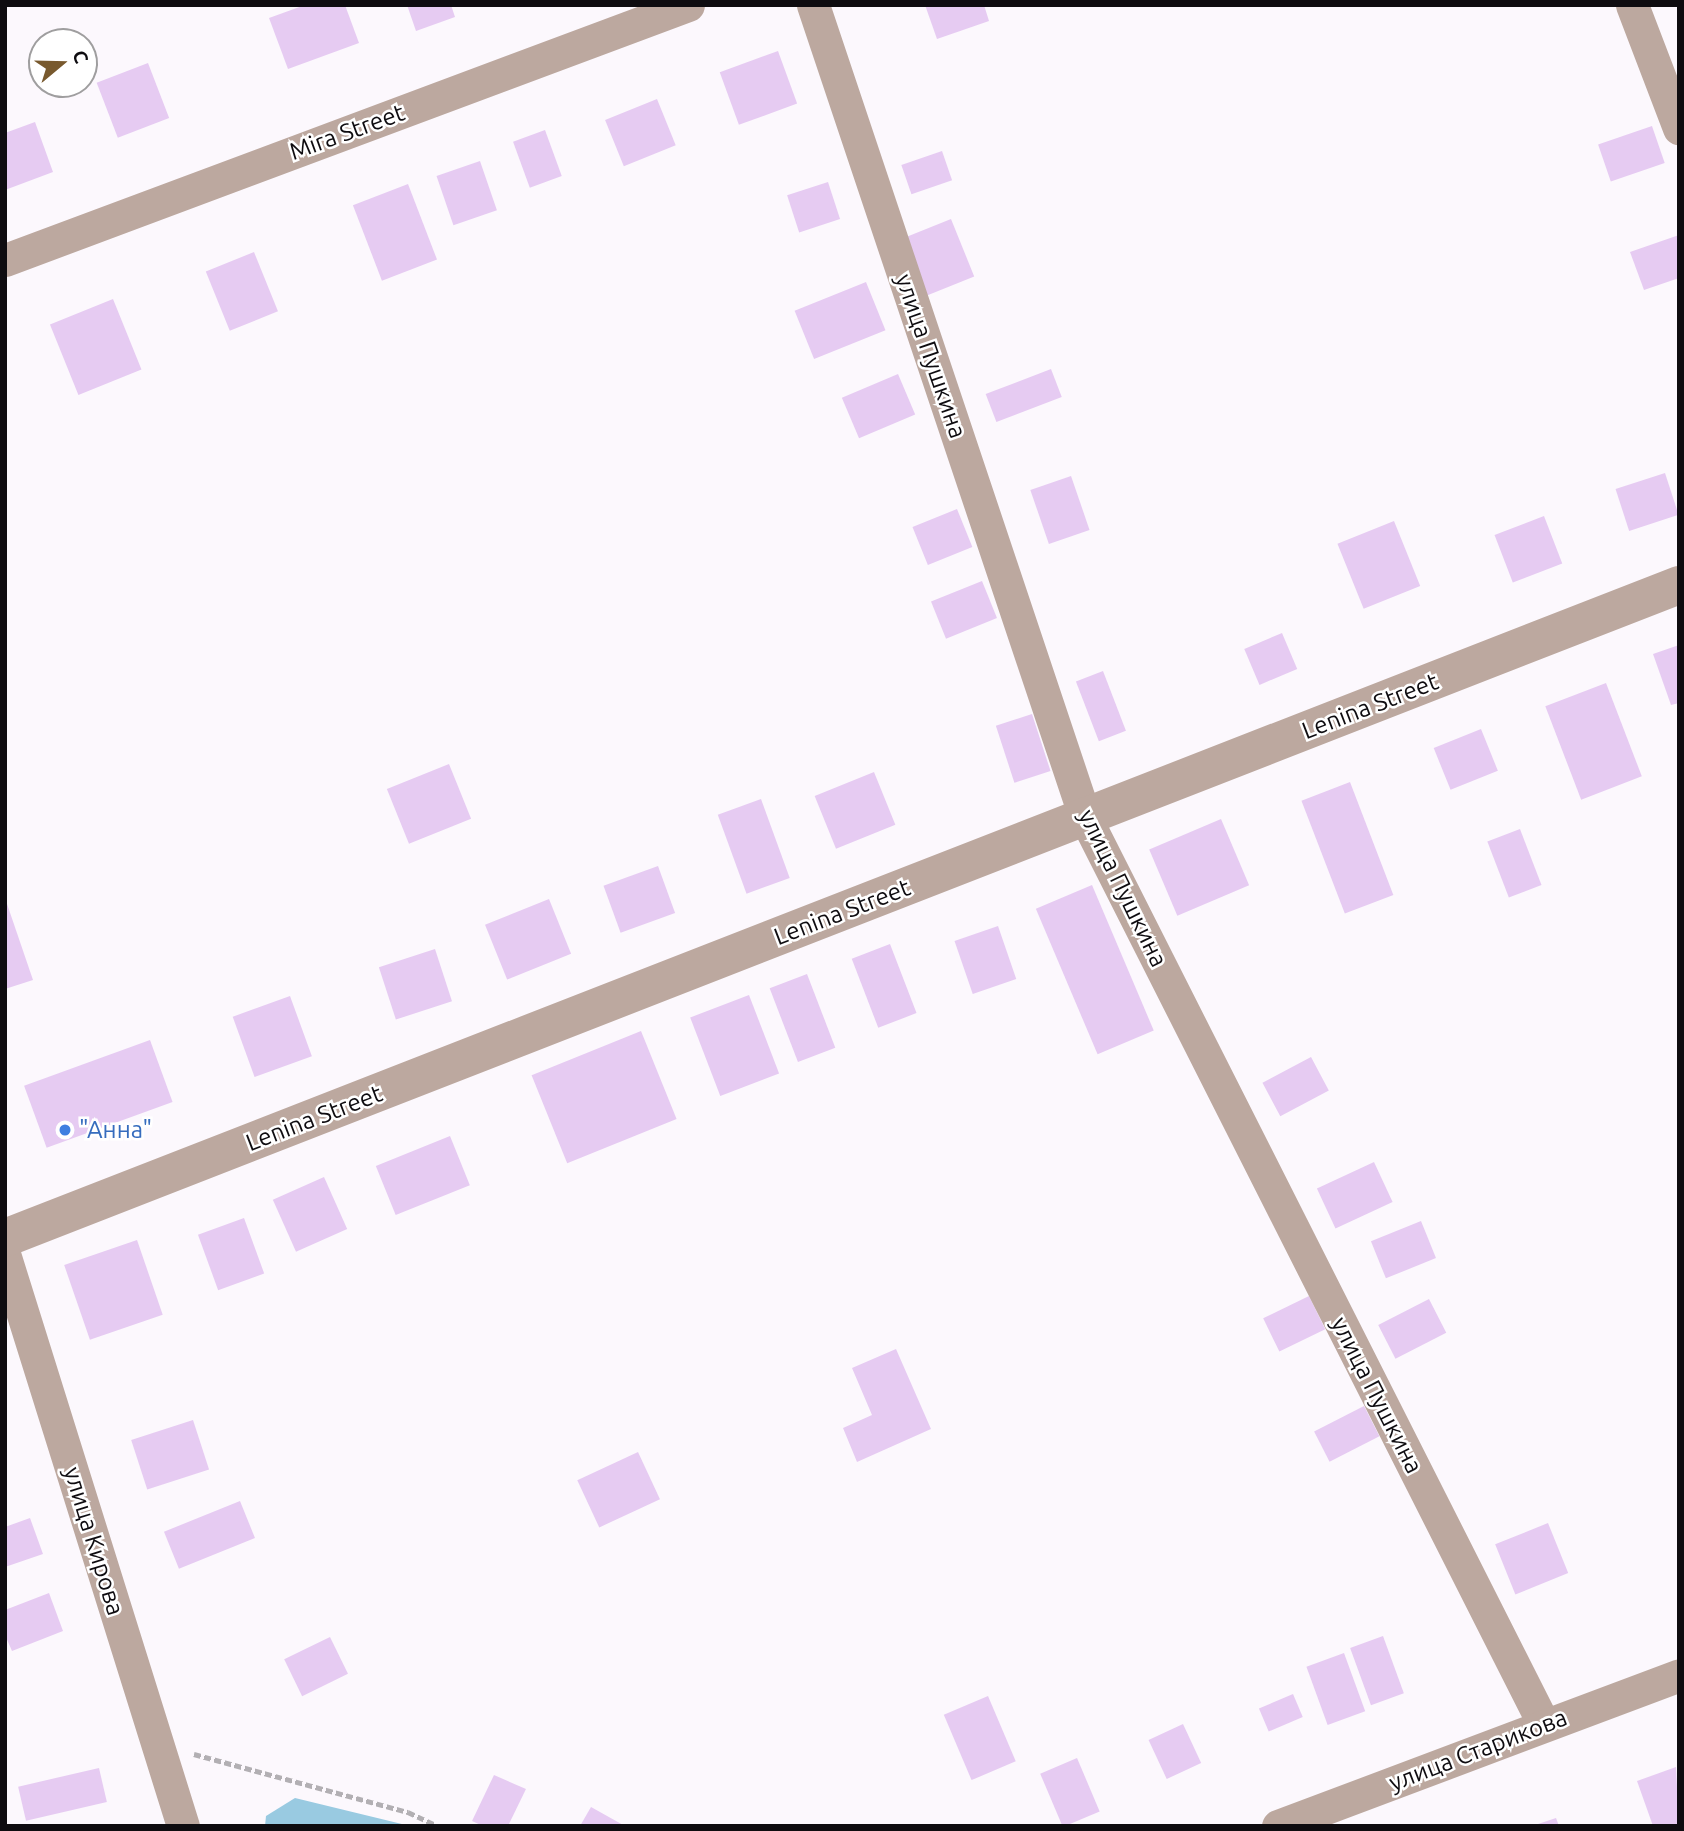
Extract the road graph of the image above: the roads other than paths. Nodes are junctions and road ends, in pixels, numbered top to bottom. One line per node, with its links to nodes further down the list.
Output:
1 (688, 5): 5 (street, Mira Street)
2 (813, 5): 7 (street, улица Пушкина)
3 (1632, 5): 4 (street)
4 (1679, 128)
5 (5, 260)
6 (1679, 585): 7 (street, Lenina Street)
7 (1086, 817): 8 (street, Lenina Street); 11 (street, улица Пушкина)
8 (5, 1238)
9 (5, 1257): 12 (street, улица Кирова)
10 (1679, 1675): 11 (street, улица Старикова)
11 (1544, 1725): 13 (street, улица Старикова)
12 (183, 1826)
13 (1278, 1826)

